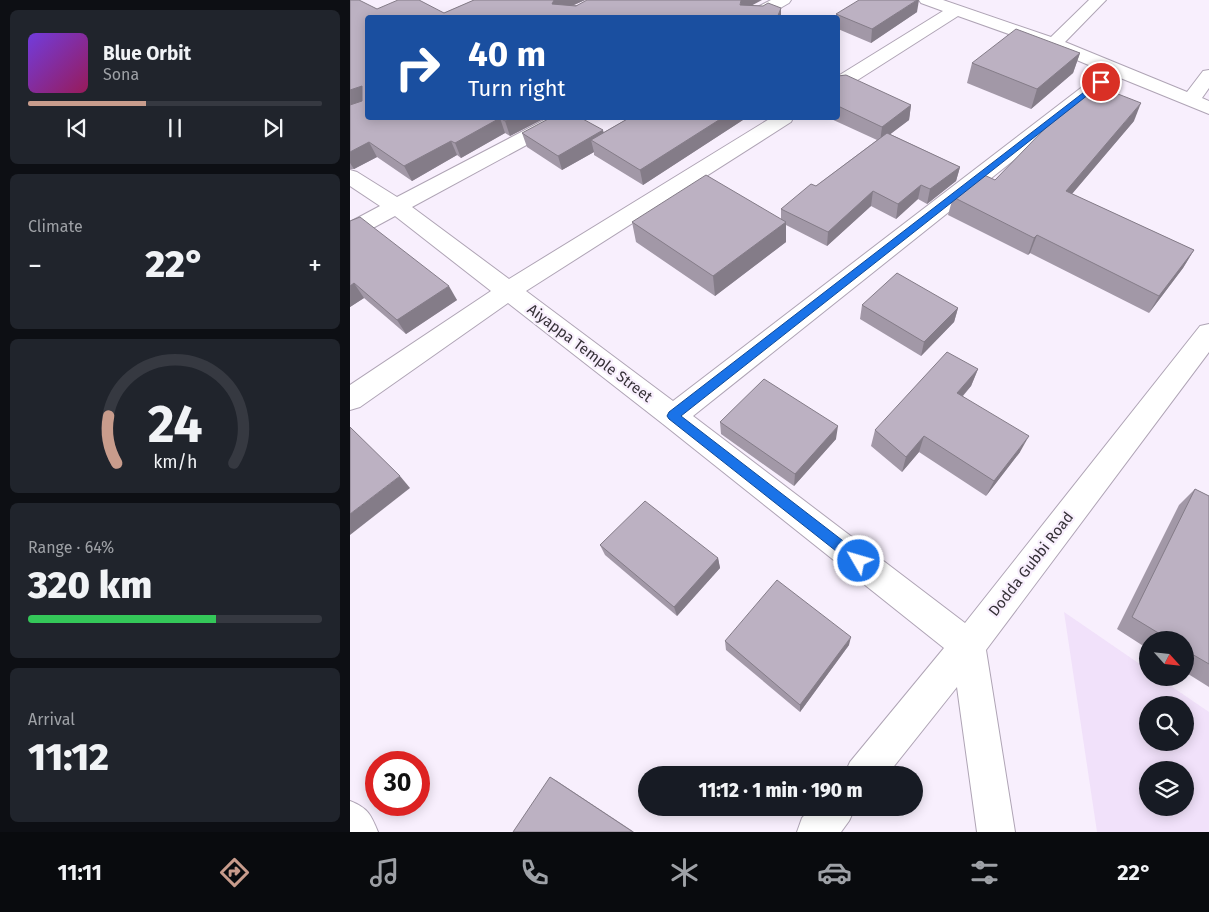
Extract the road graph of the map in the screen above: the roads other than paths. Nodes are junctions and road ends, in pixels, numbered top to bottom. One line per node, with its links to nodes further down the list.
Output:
1 (783, 0): 5 (street)
2 (927, 0): 4 (street)
3 (1098, 0): 6 (street)
4 (956, 10): 6 (street); 9 (street)
5 (756, 15)
6 (1054, 44): 7 (street)
7 (1116, 70): 10 (street); 20 (street)
8 (1209, 75): 10 (street)
9 (840, 83)
10 (1191, 100): 11 (street)
11 (1209, 108)
12 (558, 120): 15 (street)
13 (781, 120): 17 (street)
14 (350, 177): 15 (street, Aiyappa Temple Street)
15 (396, 206): 16 (street); 17 (street, Aiyappa Temple Street)
16 (350, 230)
17 (508, 291): 19 (street); 20 (street, Aiyappa Temple Street)
18 (1209, 333): 21 (street, Dodda Gubbi Road)
19 (350, 399)
20 (673, 416): 21 (street, Aiyappa Temple Street)
21 (968, 646): 22 (street, Dodda Gubbi Road); 27 (street)
22 (870, 766)
23 (829, 816): 26 (street)
24 (350, 820): 25 (street)
25 (359, 832)
26 (816, 832)
27 (996, 832)

